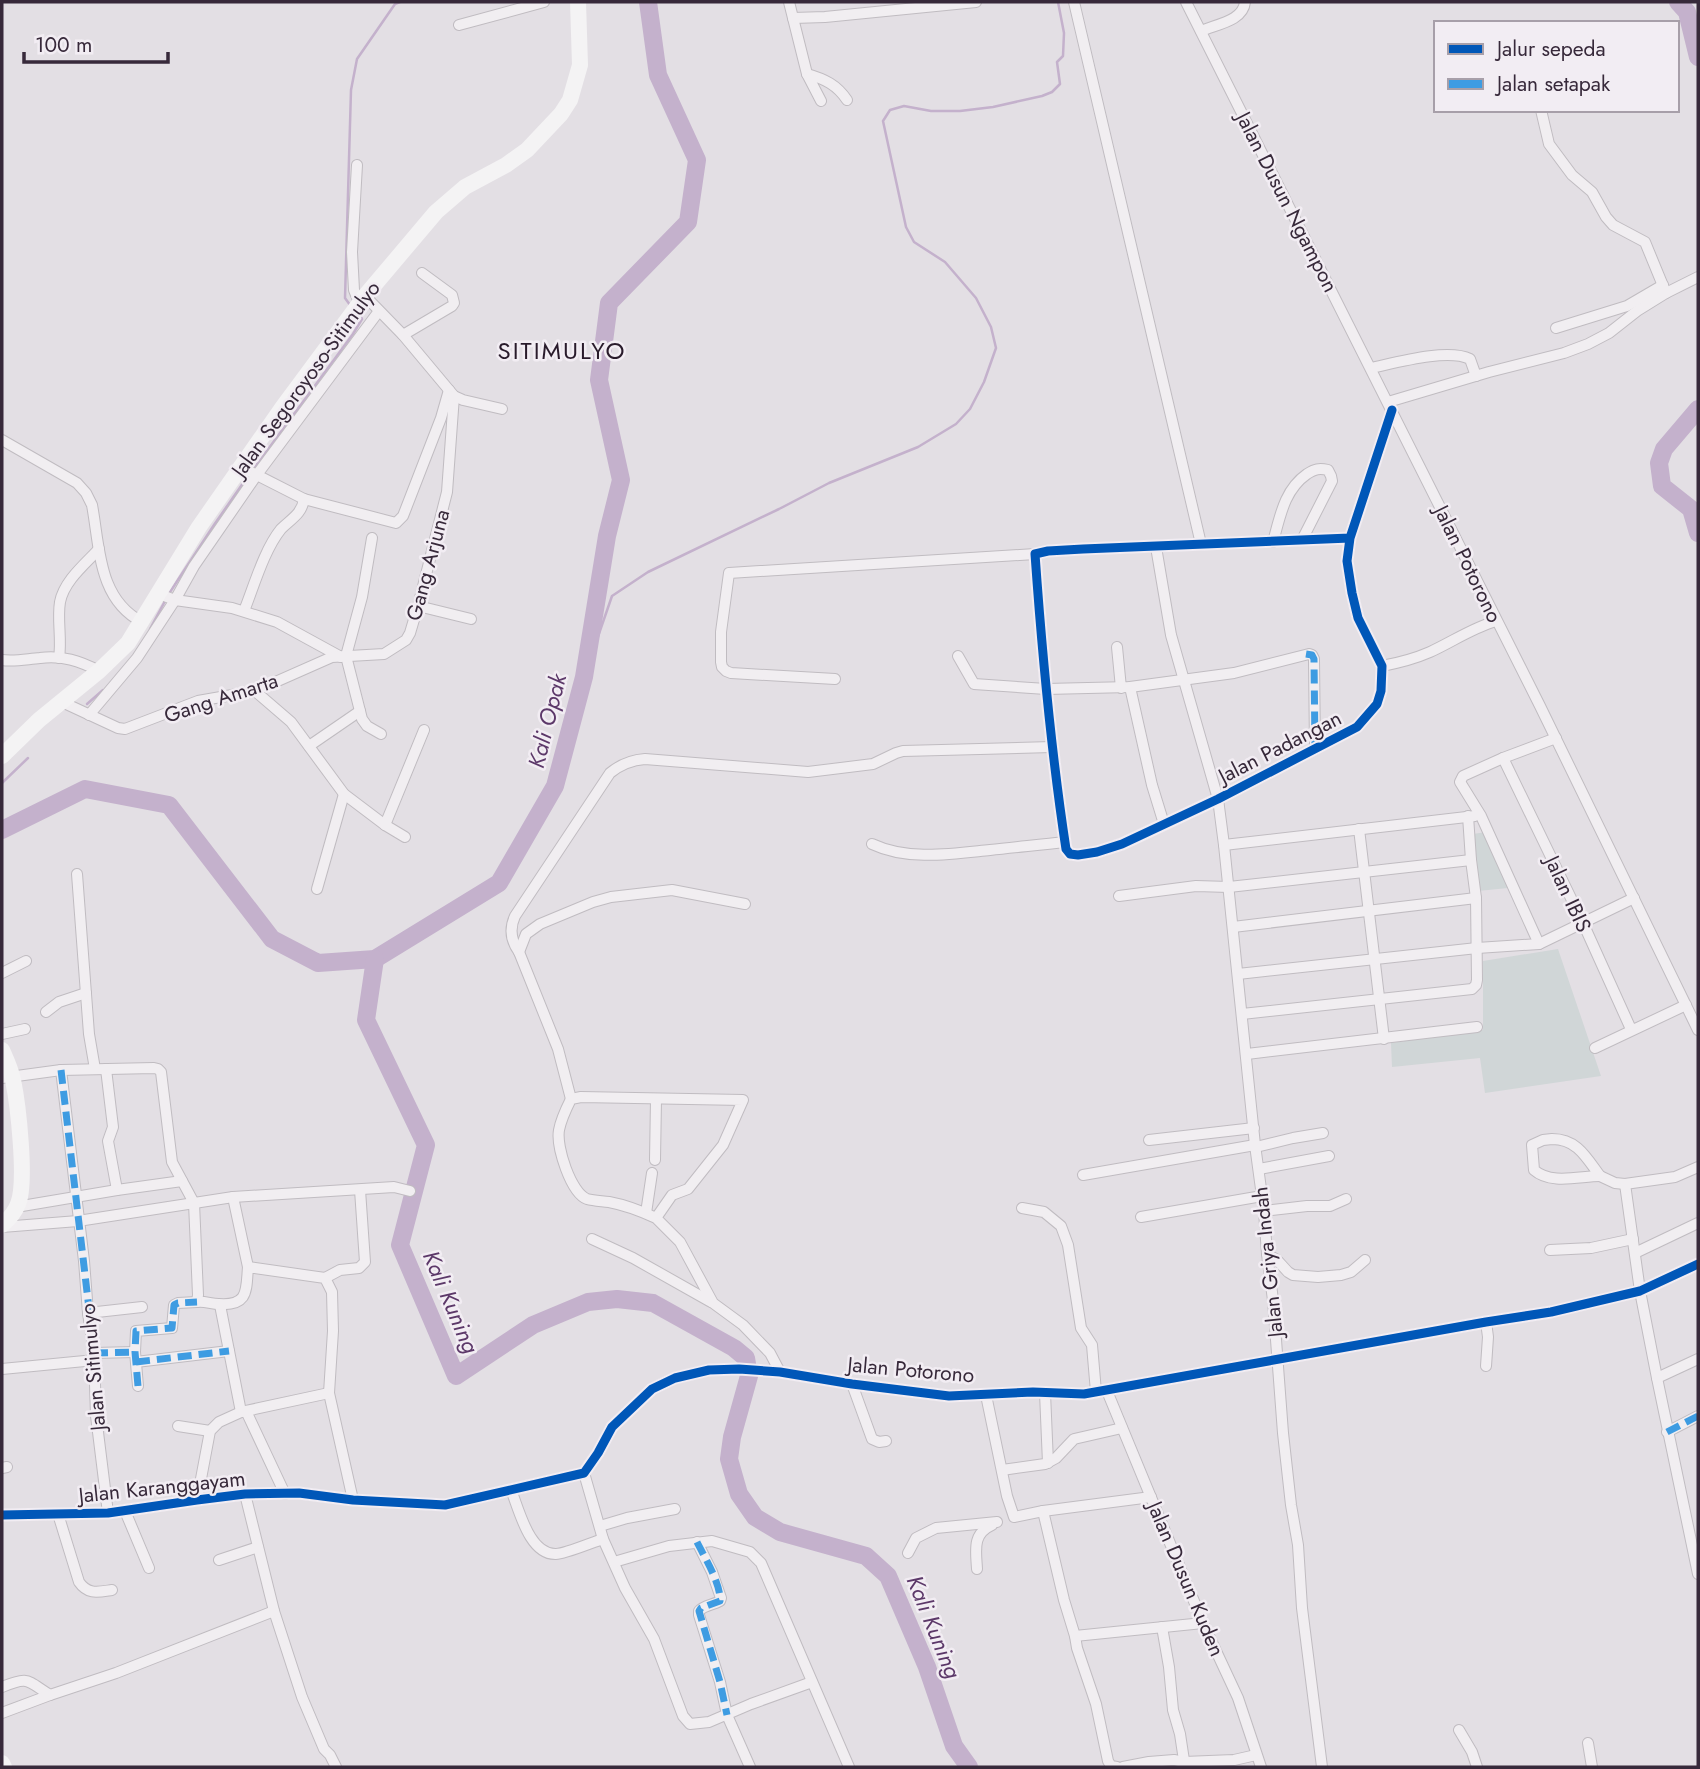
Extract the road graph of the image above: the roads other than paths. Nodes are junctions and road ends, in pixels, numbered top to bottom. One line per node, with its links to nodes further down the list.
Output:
1 (544, 2): 10 (street)
2 (578, 2): 20 (main road, Jalan Segoroyoso-Sitimulyo)
3 (789, 2): 9 (street)
4 (976, 2): 8 (street)
5 (1074, 2): 37 (street)
6 (1186, 2): 11 (street, Jalan Dusun Ngampon)
7 (1245, 2): 11 (street)
8 (902, 6): 9 (street)
9 (793, 18): 12 (street)
10 (459, 26)
11 (1201, 31): 24 (street, Jalan Dusun Ngampon)
12 (807, 74): 13 (street); 14 (street)
13 (847, 100)
14 (821, 101)
15 (1541, 112): 19 (street)
16 (357, 165): 20 (street)
17 (422, 273): 23 (street)
18 (1698, 277): 19 (street)
19 (1664, 289): 22 (street); 25 (street)
20 (358, 306): 21 (street); 30 (main road, Jalan Segoroyoso-Sitimulyo)
21 (379, 311): 23 (street); 31 (street)
22 (1556, 328)
23 (403, 335): 26 (street)
24 (1371, 368): 25 (street); 27 (street, Jalan Dusun Ngampon)
25 (1476, 376): 27 (street)
26 (452, 393): 28 (street); 32 (street); 43 (street, Gang Arjuna)
27 (1390, 406): 34 (street); 46 (street, Jalan Potorono)
28 (502, 409)
29 (4, 444): 39 (street)
30 (241, 467): 31 (street); 41 (main road, Jalan Segoroyoso-Sitimulyo)
31 (256, 476): 32 (street); 42 (street)
32 (304, 499): 44 (street)
33 (372, 538): 50 (street)
34 (1350, 538): 35 (street); 53 (street)
35 (1302, 540): 36 (street); 36 (street)
36 (1273, 542): 37 (street)
37 (1201, 544): 38 (street)
38 (1156, 547): 40 (street); 56 (street, Jalan Griya Indah)
39 (99, 549): 47 (street); 51 (street)
40 (1035, 554): 55 (street); 58 (street)
41 (159, 594): 42 (street); 47 (main road, Jalan Segoroyoso-Sitimulyo)
42 (175, 600): 44 (street); 62 (street)
43 (418, 606): 45 (street); 50 (street, Gang Arjuna)
44 (244, 611): 50 (street)
45 (471, 619)
46 (1496, 621): 53 (street); 65 (street, Jalan Potorono)
47 (142, 622): 54 (main road, Jalan Segoroyoso-Sitimulyo)
48 (1117, 647): 57 (street)
49 (958, 656): 58 (street)
50 (344, 657): 59 (street, Gang Amarta); 61 (street)
51 (59, 658): 52 (street); 54 (street)
52 (2, 660)
53 (1382, 666): 68 (street, Jalan Padangan)
54 (99, 671): 60 (main road, Jalan Segoroyoso-Sitimulyo)
55 (835, 679)
56 (1183, 680): 57 (street); 68 (street); 72 (street, Jalan Griya Indah)
57 (1126, 688): 58 (street); 75 (street)
58 (1046, 690): 67 (street)
59 (256, 691): 62 (street, Gang Amarta); 66 (street)
60 (62, 702): 62 (street, Gang Amarta); 69 (main road, Jalan Segoroyoso-Sitimulyo)
61 (360, 711): 64 (street); 66 (street)
62 (89, 715)
63 (424, 730): 76 (street)
64 (381, 734)
65 (1556, 738): 70 (street); 89 (street, Jalan Potorono)
66 (309, 746): 71 (street)
67 (1052, 747): 79 (street); 95 (street)
68 (1315, 749): 72 (street, Jalan Padangan)
69 (2, 755)
70 (1503, 758): 74 (street); 92 (street, Jalan IBIS)
71 (344, 794): 76 (street); 86 (street)
72 (1218, 799): 75 (street, Jalan Padangan); 81 (street, Jalan Griya Indah)
73 (1468, 816): 74 (street); 77 (street); 82 (street)
74 (1481, 816): 94 (street)
75 (1164, 824): 79 (street, Jalan Padangan)
76 (385, 825): 78 (street)
77 (1359, 829): 81 (street); 83 (street)
78 (405, 838)
79 (1065, 842): 80 (street)
80 (872, 844)
81 (1224, 845): 85 (street, Jalan Griya Indah)
82 (1471, 860): 83 (street); 88 (street)
83 (1365, 872): 85 (street); 91 (street)
84 (77, 874): 101 (street)
85 (1228, 887): 87 (street); 93 (street, Jalan Griya Indah)
86 (317, 889)
87 (1119, 896)
88 (1476, 898): 91 (street); 96 (street)
89 (1634, 898): 92 (street); 103 (street, Jalan Potorono)
90 (745, 904): 95 (street)
91 (1368, 909): 93 (street); 97 (street)
92 (1583, 923): 94 (street); 108 (street, Jalan IBIS)
93 (1233, 927): 100 (street, Jalan Griya Indah)
94 (1539, 944): 96 (street)
95 (515, 947): 118 (street)
96 (1477, 948): 97 (street); 102 (street)
97 (1374, 959): 100 (street); 102 (street)
98 (26, 961): 99 (street)
99 (2, 973)
100 (1238, 974): 105 (street, Jalan Griya Indah)
101 (86, 993): 104 (street); 115 (street)
102 (1380, 998): 105 (street); 111 (street)
103 (1686, 1005): 108 (street); 109 (street, Jalan Potorono)
104 (46, 1012)
105 (1242, 1014): 114 (street, Jalan Griya Indah)
106 (1477, 1027): 111 (street)
107 (25, 1029): 110 (street)
108 (1633, 1030): 112 (street)
109 (1698, 1030)
110 (2, 1034)
111 (1384, 1039): 114 (street)
112 (1595, 1048)
113 (2, 1049): 117 (main road)
114 (1247, 1054): 120 (street, Jalan Griya Indah)
115 (100, 1069): 116 (street); 132 (street); 135 (street)
116 (61, 1070): 117 (street); 138 (street, Jalan Sitimulyo)
117 (7, 1078): 140 (main road)
118 (571, 1099): 119 (street); 143 (street)
119 (656, 1099): 125 (street); 143 (street)
120 (1254, 1128): 122 (street); 123 (street, Jalan Griya Indah)
121 (1322, 1133): 123 (street)
122 (1149, 1140)
123 (1256, 1146): 127 (street, Jalan Griya Indah); 129 (street)
124 (1329, 1156): 127 (street)
125 (655, 1160)
126 (1698, 1167): 131 (street)
127 (1259, 1169): 137 (street, Jalan Griya Indah)
128 (652, 1173): 143 (street)
129 (1083, 1175)
130 (1600, 1176): 130 (street); 131 (street)
131 (1625, 1184): 149 (street)
132 (117, 1190): 135 (street); 138 (street)
133 (360, 1190): 134 (street); 136 (street); 156 (street)
134 (410, 1191)
135 (188, 1193): 136 (street); 145 (street); 158 (street)
136 (233, 1196): 155 (street)
137 (1262, 1196): 142 (street, Jalan Griya Indah); 144 (street)
138 (75, 1198): 140 (street); 145 (street, Jalan Sitimulyo)
139 (1346, 1199): 142 (street)
140 (16, 1207): 147 (main road)
141 (1022, 1209): 175 (street, Jalan Dusun Kuden)
142 (1264, 1210): 152 (street, Jalan Griya Indah)
143 (651, 1215): 159 (street)
144 (1141, 1217)
145 (78, 1221): 147 (street); 162 (street, Jalan Sitimulyo)
146 (1698, 1223): 151 (street)
147 (2, 1226)
148 (592, 1239): 159 (street)
149 (1633, 1239): 150 (street); 151 (street)
150 (1550, 1250)
151 (1635, 1253): 157 (street)
152 (1267, 1254): 153 (street); 167 (street, Jalan Griya Indah)
153 (1365, 1260)
154 (1698, 1264): 157 (street, Jalan Potorono)
155 (248, 1268): 156 (street); 160 (street)
156 (326, 1278): 176 (street)
157 (1640, 1291): 163 (street, Jalan Potorono); 172 (street)
158 (197, 1302): 160 (street); 166 (street)
159 (713, 1303): 171 (street)
160 (220, 1304): 164 (street)
161 (142, 1307): 162 (street)
162 (88, 1313): 165 (street, Jalan Sitimulyo)
163 (1486, 1322): 167 (street, Jalan Potorono); 169 (street)
164 (229, 1351): 166 (street); 179 (street)
165 (94, 1357): 166 (street); 170 (street); 198 (street, Jalan Sitimulyo)
166 (135, 1357): 174 (street)
167 (1278, 1359): 175 (street, Jalan Potorono); 233 (street, Jalan Griya Indah)
168 (1698, 1359): 172 (street)
169 (1486, 1366)
170 (2, 1369)
171 (780, 1372): 173 (street, Jalan Potorono); 188 (street, Jalan Potorono)
172 (1657, 1378): 184 (street)
173 (852, 1384): 178 (street, Jalan Potorono); 185 (street)
174 (138, 1386)
175 (1102, 1392): 177 (street, Jalan Potorono); 182 (street, Jalan Dusun Kuden)
176 (329, 1393): 179 (street); 194 (street)
177 (1045, 1393): 178 (street, Jalan Potorono); 186 (street)
178 (986, 1395): 187 (street)
179 (244, 1412): 183 (street); 191 (street)
180 (1698, 1416): 184 (street)
181 (178, 1426): 183 (street)
182 (1122, 1428): 186 (street); 192 (street, Jalan Dusun Kuden)
183 (210, 1430): 193 (street)
184 (1667, 1432): 212 (street)
185 (886, 1441)
186 (1048, 1463): 187 (street)
187 (1002, 1470): 201 (street)
188 (584, 1473): 189 (street, Jalan Karanggayam); 203 (street)
189 (511, 1490): 194 (street, Jalan Karanggayam); 204 (street)
190 (245, 1494): 191 (street, Jalan Karanggayam); 193 (street, Jalan Karanggayam); 206 (street)
191 (285, 1494): 194 (street, Jalan Karanggayam)
192 (1151, 1497): 197 (street); 215 (street, Jalan Dusun Kuden)
193 (197, 1500): 196 (street, Jalan Karanggayam)
194 (353, 1500)
195 (675, 1509): 203 (street)
196 (125, 1511): 198 (street, Jalan Karanggayam); 210 (street)
197 (1043, 1511): 201 (street); 217 (street)
198 (108, 1513): 199 (street, Jalan Karanggayam)
199 (58, 1514): 200 (street, Jalan Karanggayam); 213 (street)
200 (2, 1515)
201 (1014, 1517): 202 (street)
202 (997, 1522): 207 (street); 211 (street)
203 (600, 1526): 204 (street)
204 (603, 1539): 209 (street)
205 (697, 1542): 209 (street); 218 (street); 222 (street)
206 (258, 1547): 208 (street); 214 (street)
207 (908, 1553)
208 (219, 1560)
209 (614, 1562): 222 (street)
210 (149, 1568)
211 (977, 1569)
212 (1698, 1574)
213 (112, 1590)
214 (274, 1611): 220 (street); 227 (street)
215 (1203, 1623): 216 (street); 225 (street, Jalan Dusun Kuden)
216 (1162, 1627): 217 (street); 226 (street)
217 (1075, 1636): 230 (street)
218 (812, 1682): 222 (street); 229 (street)
219 (2, 1687): 220 (street)
220 (50, 1695): 221 (street)
221 (2, 1713)
222 (727, 1715): 228 (street)
223 (1459, 1730): 234 (street)
224 (1588, 1743): 235 (street)
225 (1256, 1755): 226 (street); 232 (street, Jalan Dusun Kuden)
226 (1184, 1764): 231 (street)
227 (335, 1767)
228 (750, 1767)
229 (849, 1767)
230 (1117, 1767)
231 (1123, 1767)
232 (1261, 1767)
233 (1322, 1767)
234 (1477, 1767)
235 (1592, 1767)

